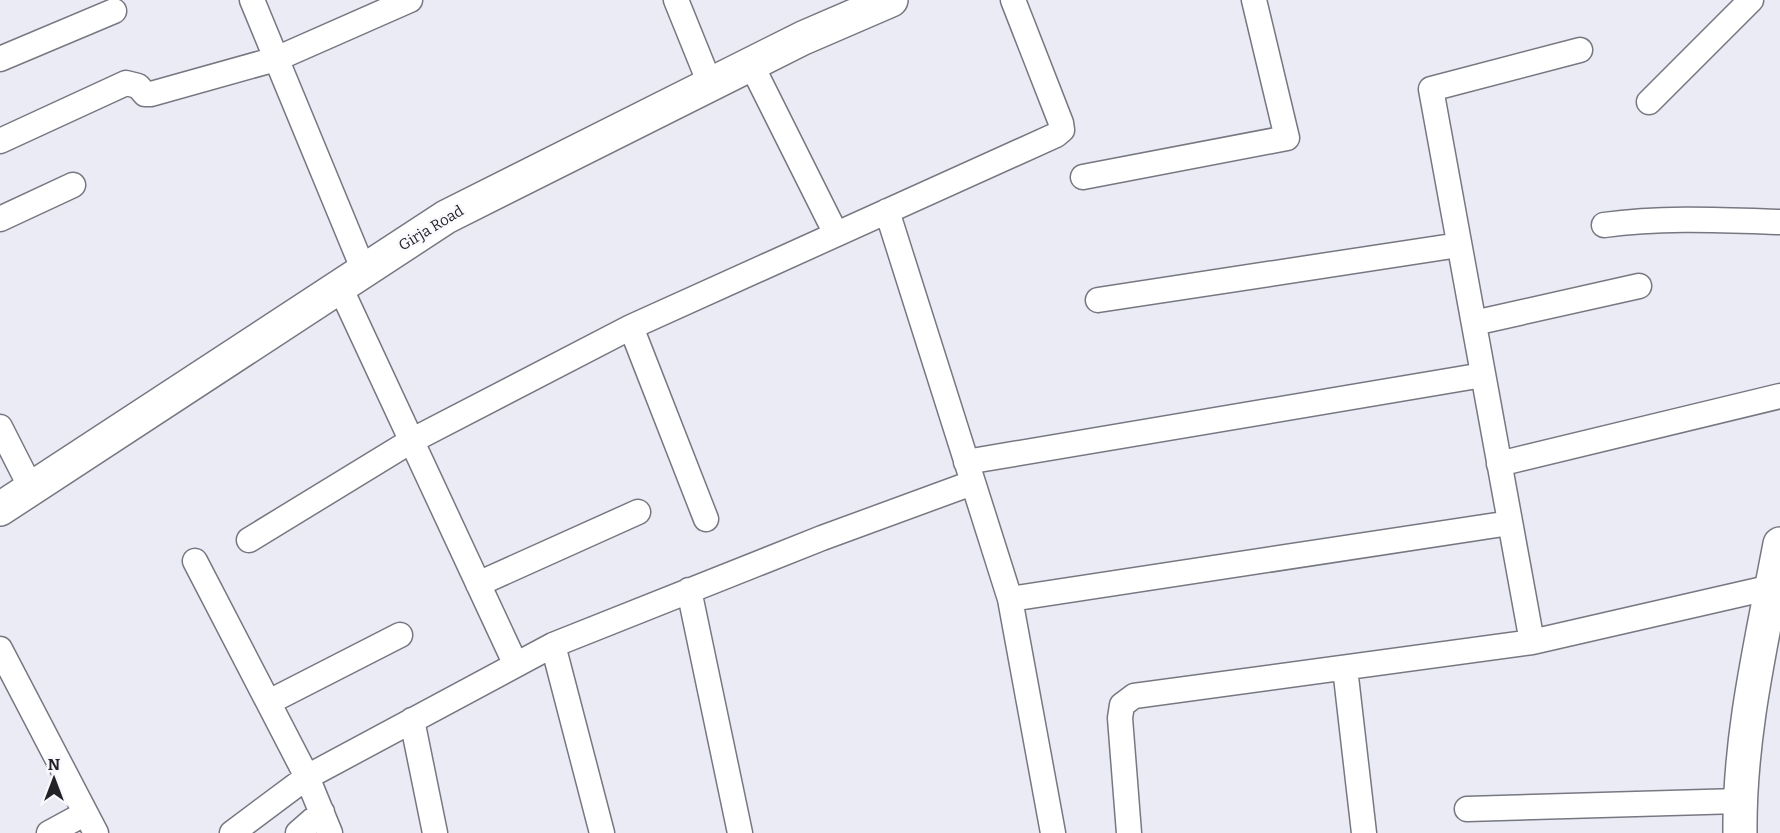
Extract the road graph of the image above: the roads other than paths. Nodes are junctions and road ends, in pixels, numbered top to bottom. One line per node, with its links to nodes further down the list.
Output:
1 (252, 0): 11 (street)
2 (410, 0): 11 (street)
3 (676, 0): 13 (street)
4 (891, 0): 12 (main road, Girja Road)
5 (1013, 0): 18 (street)
6 (1254, 0): 16 (street)
7 (1751, 0): 14 (street)
8 (114, 11): 10 (street)
9 (1580, 50): 23 (street)
10 (0, 59)
11 (276, 59): 15 (street); 24 (street)
12 (751, 64): 13 (main road, Girja Road); 22 (street)
13 (710, 84): 24 (main road, Girja Road)
14 (1649, 102)
15 (0, 141)
16 (1083, 177)
17 (73, 184): 19 (street)
18 (887, 211): 22 (street); 34 (street)
19 (0, 219)
20 (1780, 222): 21 (street)
21 (1604, 225)
22 (836, 234): 28 (street)
23 (1460, 245): 26 (street); 27 (street)
24 (352, 279): 32 (street); 35 (main road, Girja Road)
25 (1639, 286): 27 (street)
26 (1098, 300)
27 (1474, 323): 29 (street)
28 (631, 327): 32 (street); 38 (street)
29 (1483, 375): 33 (street); 34 (street)
30 (1780, 396): 33 (street)
31 (0, 427): 35 (street)
32 (411, 441): 40 (street); 43 (street)
33 (1499, 464): 39 (street)
34 (969, 472): 44 (street); 45 (street)
35 (32, 490): 36 (main road, Girja Road)
36 (0, 508)
37 (638, 512): 43 (street)
38 (706, 519)
39 (1510, 523): 45 (street); 47 (street)
40 (249, 540)
41 (195, 561): 52 (street)
42 (1777, 568): 47 (street); 56 (main road)
43 (478, 584): 50 (street)
44 (689, 590): 48 (street); 64 (street)
45 (1010, 599): 65 (street)
46 (400, 634): 52 (street)
47 (1532, 642): 51 (street)
48 (552, 645): 50 (street); 63 (street)
49 (0, 649): 57 (street)
50 (515, 663): 53 (street)
51 (1345, 668): 66 (street); 67 (street)
52 (269, 702): 54 (street)
53 (412, 720): 54 (street); 62 (street)
54 (307, 777): 58 (street); 60 (street)
55 (1467, 809): 56 (street)
56 (1740, 817)
57 (90, 823): 59 (street)
58 (326, 823): 61 (street)
59 (49, 833)
60 (232, 833)
61 (298, 833)
62 (435, 833)
63 (602, 833)
64 (740, 833)
65 (1053, 833)
66 (1129, 833)
67 (1364, 833)

